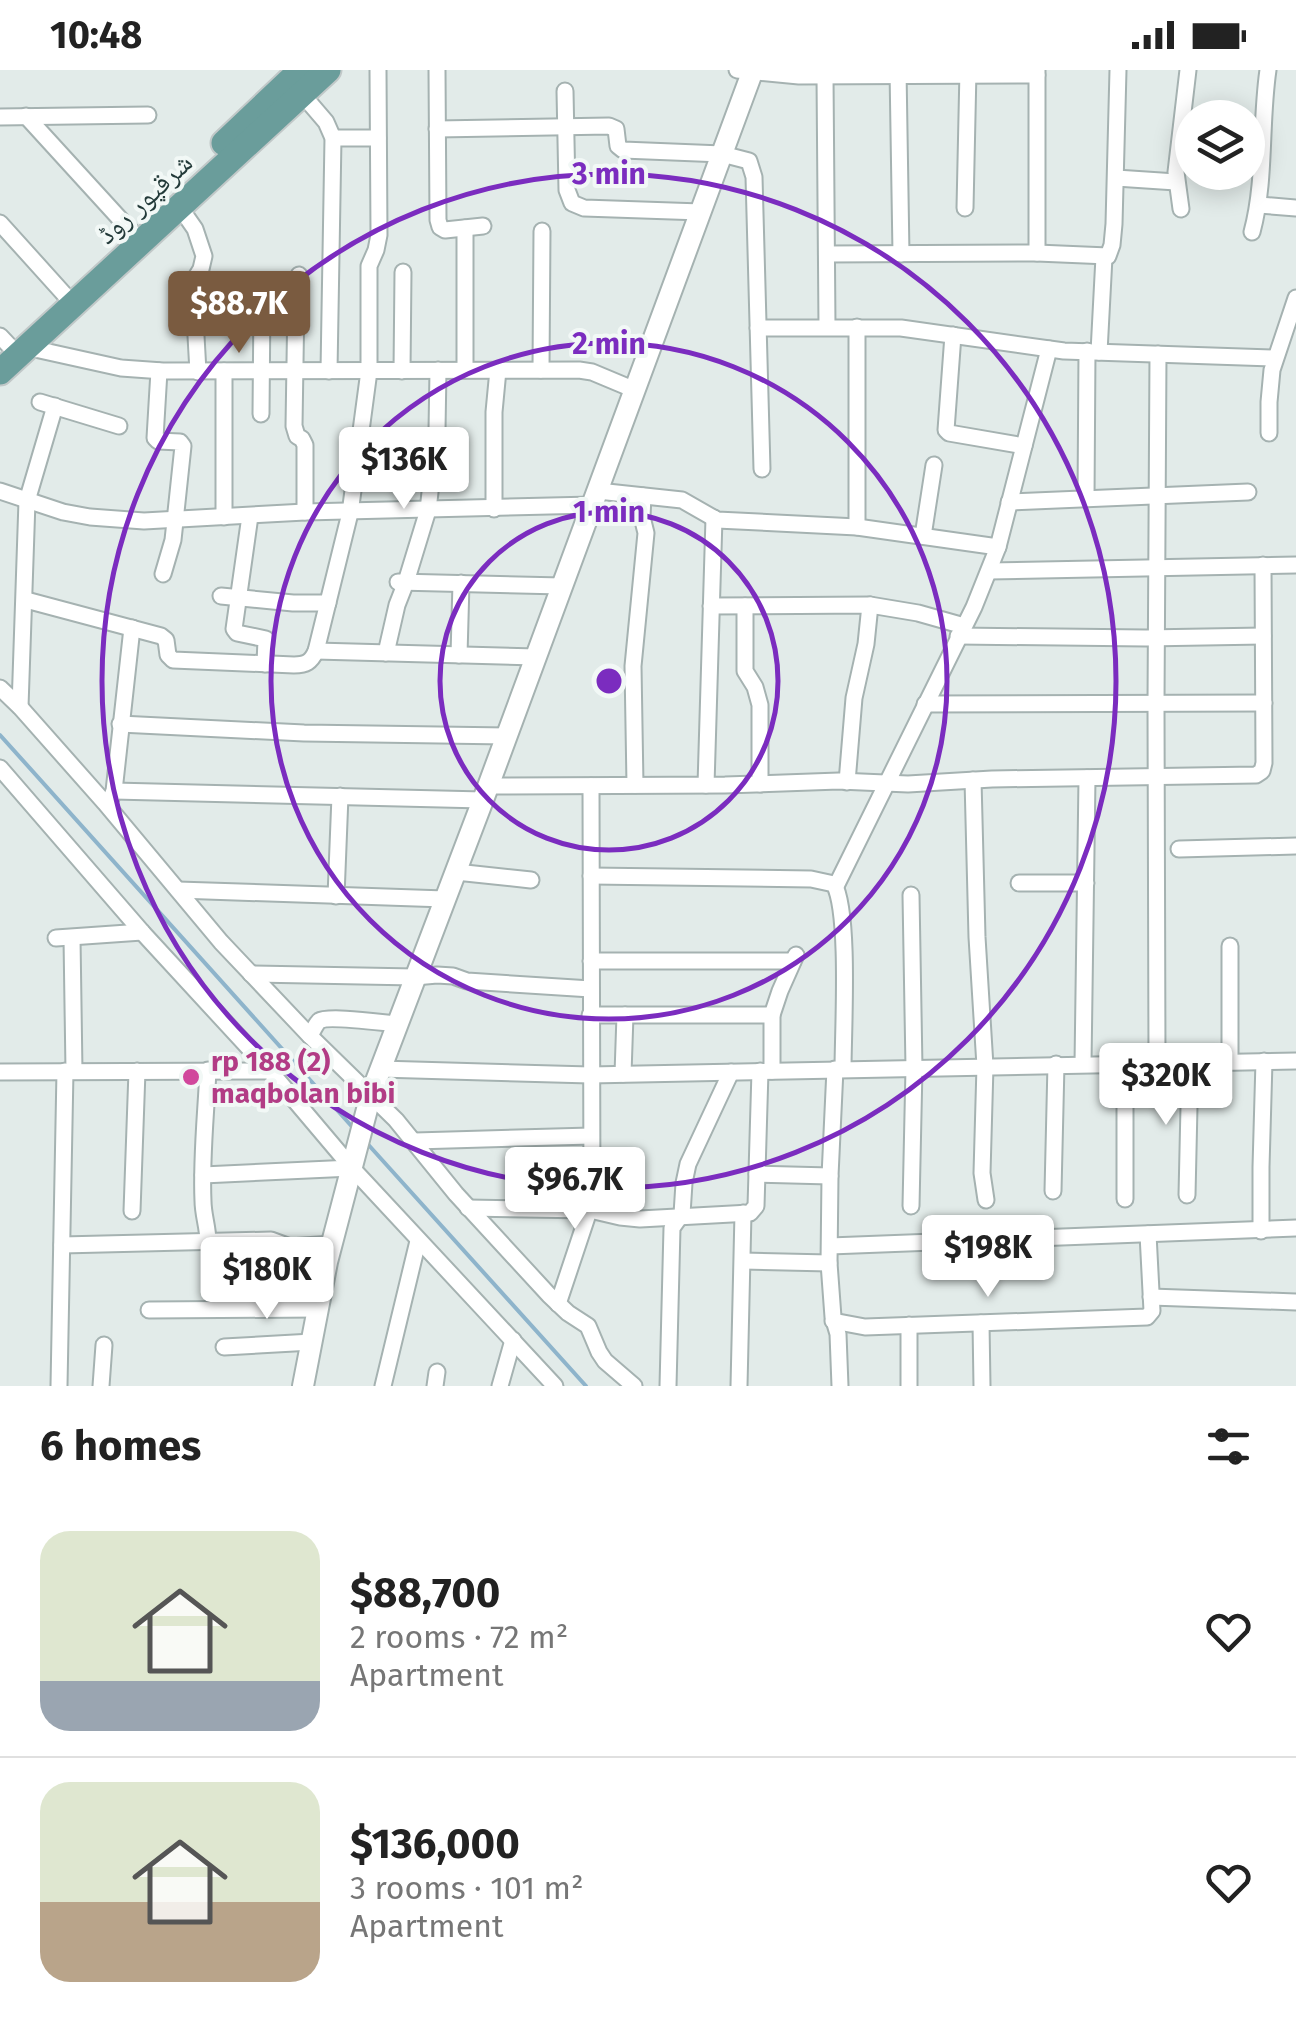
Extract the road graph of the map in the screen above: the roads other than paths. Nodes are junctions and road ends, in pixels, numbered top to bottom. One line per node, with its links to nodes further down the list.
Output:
1 (328, 70): 12 (main road, شرقپور روڈ)
2 (378, 70): 21 (street)
3 (438, 70): 19 (street)
4 (1118, 70): 23 (street)
5 (1188, 70): 14 (street)
6 (1268, 70): 26 (street)
7 (748, 71): 11 (street); 22 (street)
8 (1037, 72): 10 (street); 38 (street)
9 (898, 73): 10 (street); 11 (street); 40 (street)
10 (968, 73): 28 (street)
11 (826, 76): 39 (street)
12 (302, 82): 20 (street); 27 (main road, شرقپور روڈ); 37 (main road, شرقپور روڈ)
13 (565, 91): 18 (street)
14 (1185, 100)
15 (148, 115): 16 (street)
16 (26, 116): 17 (street); 37 (street)
17 (0, 117)
18 (566, 126): 19 (street); 22 (street); 31 (street)
19 (437, 129): 34 (street)
20 (333, 138): 21 (street); 69 (street)
21 (378, 138): 63 (street)
22 (722, 154): 31 (street); 51 (street)
23 (1116, 178): 24 (street); 41 (street)
24 (1175, 182)
25 (1178, 190): 30 (street)
26 (1260, 205): 29 (street); 36 (street)
27 (180, 206): 37 (main road, شرقپور روڈ); 47 (street)
28 (965, 208)
29 (1296, 208)
30 (1182, 209)
31 (701, 212): 70 (street)
32 (0, 224): 45 (street)
33 (483, 226): 34 (street)
34 (465, 228): 59 (street)
35 (542, 231): 61 (street)
36 (1252, 232)
37 (136, 236): 45 (main road, شرقپور روڈ)
38 (1037, 253): 40 (street); 41 (street)
39 (828, 254): 40 (street); 49 (street)
40 (901, 254)
41 (1104, 257): 55 (street)
42 (402, 272): 64 (street)
43 (300, 275): 46 (street)
44 (1296, 298): 57 (street)
45 (67, 299): 54 (main road, شرقپور روڈ)
46 (296, 299): 48 (street); 68 (street)
47 (193, 300): 48 (street); 65 (street)
48 (262, 300): 67 (street)
49 (827, 327): 50 (street); 51 (street)
50 (857, 327): 52 (street); 93 (street)
51 (758, 328): 76 (street)
52 (953, 334): 53 (street); 74 (street)
53 (1049, 349): 55 (street); 74 (street)
54 (8, 351): 62 (street)
55 (1093, 352): 56 (street); 82 (street)
56 (1158, 354): 57 (street); 80 (street)
57 (1275, 358): 73 (street)
58 (438, 370): 59 (street); 64 (street); 86 (street)
59 (465, 370): 60 (street)
60 (498, 370): 61 (street); 85 (street)
61 (541, 370): 70 (street)
62 (159, 371): 65 (street); 90 (street)
63 (369, 371): 64 (street); 69 (street); 88 (street)
64 (402, 371)
65 (198, 372): 66 (street)
66 (224, 372): 67 (street); 91 (street)
67 (261, 372): 68 (street); 71 (street)
68 (295, 372): 69 (street); 87 (street)
69 (329, 372)
70 (635, 390): 81 (street)
71 (261, 414)
72 (119, 426): 83 (street)
73 (1269, 433)
74 (1024, 446): 84 (street)
75 (934, 465): 94 (street)
76 (762, 470)
77 (0, 491): 83 (street)
78 (1248, 492): 80 (street)
79 (643, 496): 81 (street); 92 (street); 135 (street)
80 (1157, 496): 82 (street); 98 (street)
81 (595, 498): 85 (street); 103 (street)
82 (1086, 499): 84 (street)
83 (27, 500): 90 (street); 105 (street)
84 (1010, 502): 95 (street)
85 (494, 508): 86 (street)
86 (428, 510): 88 (street); 101 (street)
87 (305, 512): 88 (street); 89 (street)
88 (350, 512): 106 (street)
89 (250, 516): 91 (street); 104 (street)
90 (176, 518): 91 (street); 100 (street)
91 (224, 518)
92 (714, 518): 93 (street); 108 (street)
93 (856, 526): 94 (street)
94 (923, 536): 95 (street)
95 (998, 547): 99 (street)
96 (1263, 565): 97 (street); 98 (street); 112 (street)
97 (1296, 565)
98 (1157, 567): 99 (street); 113 (street)
99 (989, 571): 111 (street)
100 (164, 574)
101 (402, 582): 102 (street); 115 (street)
102 (461, 583): 103 (street); 116 (street)
103 (562, 586): 117 (street)
104 (229, 597): 106 (street); 118 (street)
105 (26, 600): 110 (street); 123 (street)
106 (328, 603): 114 (street)
107 (870, 605): 109 (street); 111 (street); 130 (street)
108 (711, 606): 109 (street); 132 (street)
109 (746, 606): 131 (street)
110 (132, 628): 118 (street); 124 (street)
111 (961, 631): 113 (street); 121 (street)
112 (1264, 636): 113 (street); 120 (street)
113 (1156, 638): 122 (street)
114 (316, 651): 115 (street); 118 (street)
115 (386, 653): 116 (street)
116 (458, 655): 117 (street)
117 (536, 657): 125 (street)
118 (265, 664)
119 (0, 688): 123 (street)
120 (1264, 703): 122 (street); 127 (street)
121 (925, 704): 122 (street); 133 (street)
122 (1156, 704): 127 (street)
123 (20, 707): 138 (street)
124 (120, 724): 125 (street); 138 (street)
125 (507, 736): 136 (street)
126 (0, 768): 151 (street)
127 (1156, 776): 128 (street); 165 (street)
128 (1087, 778): 129 (street); 145 (street)
129 (973, 780): 133 (street); 170 (street)
130 (847, 782): 131 (street); 133 (street)
131 (760, 784): 132 (street)
132 (706, 785): 135 (street)
133 (886, 785): 146 (street)
134 (591, 786): 135 (street); 136 (street); 142 (street)
135 (635, 786)
136 (486, 793): 137 (street); 141 (street)
137 (340, 796): 138 (street); 149 (street)
138 (110, 797): 147 (street)
139 (1296, 846): 140 (street)
140 (1179, 849)
141 (456, 872): 143 (street); 150 (street)
142 (591, 876): 146 (street); 153 (street)
143 (531, 880)
144 (1019, 883): 145 (street)
145 (1086, 883): 169 (street)
146 (836, 886): 173 (street)
147 (178, 890): 149 (street); 154 (street)
148 (912, 895): 171 (street)
149 (336, 896): 150 (street)
150 (445, 899): 155 (street)
151 (142, 932): 175 (street); 179 (street)
152 (1230, 946): 162 (street)
153 (590, 961): 156 (street); 159 (street)
154 (251, 974): 155 (street); 161 (street)
155 (416, 977): 156 (street); 160 (street)
156 (590, 988): 157 (street)
157 (590, 1015): 158 (street); 182 (street)
158 (625, 1015): 159 (street); 181 (street)
159 (772, 1015): 177 (street)
160 (398, 1024): 161 (street); 172 (street)
161 (310, 1036): 183 (street)
162 (1230, 1061): 163 (street); 166 (street)
163 (1264, 1061): 164 (street); 201 (street)
164 (1296, 1061)
165 (1158, 1062): 166 (street); 167 (street)
166 (1190, 1062): 191 (street)
167 (1125, 1063): 169 (street); 192 (street)
168 (1056, 1064): 169 (street); 170 (street); 190 (street)
169 (1083, 1064)
170 (985, 1066): 171 (street); 193 (street)
171 (914, 1068): 173 (street); 194 (street)
172 (380, 1069): 182 (street); 183 (street)
173 (839, 1069): 177 (street); 189 (street)
174 (208, 1070): 176 (street); 179 (street); 188 (street)
175 (70, 1071): 176 (street); 178 (street); 205 (street)
176 (136, 1071): 197 (street)
177 (766, 1071): 180 (street); 187 (street)
178 (0, 1072)
179 (270, 1072): 186 (street)
180 (731, 1072): 181 (street); 199 (street)
181 (622, 1074): 182 (street)
182 (590, 1075): 184 (street)
183 (370, 1099): 185 (street); 186 (street)
184 (591, 1136): 185 (street); 196 (street)
185 (415, 1141): 195 (street)
186 (352, 1168): 188 (street); 203 (street); 206 (street)
187 (757, 1174): 189 (street); 198 (street)
188 (202, 1175): 204 (street)
189 (830, 1176): 207 (street)
190 (1053, 1190)
191 (1187, 1196)
192 (1125, 1199)
193 (986, 1200)
194 (911, 1206)
195 (468, 1208): 196 (street); 212 (street)
196 (590, 1210): 199 (street); 212 (street)
197 (132, 1211)
198 (744, 1214): 199 (street); 208 (street)
199 (680, 1217): 229 (street)
200 (1296, 1228): 201 (street)
201 (1261, 1231): 202 (street)
202 (1148, 1234): 207 (street); 210 (street)
203 (418, 1240): 218 (street); 225 (street)
204 (208, 1242): 205 (street); 206 (street)
205 (62, 1244): 222 (street)
206 (332, 1244): 213 (street)
207 (830, 1246): 209 (street)
208 (744, 1261): 209 (street); 230 (street)
209 (830, 1263): 215 (street)
210 (1151, 1297): 211 (street); 216 (street)
211 (1296, 1302)
212 (558, 1304): 228 (street)
213 (318, 1308): 214 (street); 219 (street)
214 (149, 1310)
215 (833, 1322): 217 (street); 231 (street)
216 (981, 1323): 217 (street); 233 (street)
217 (909, 1326): 232 (street)
218 (513, 1340): 226 (street); 227 (street)
219 (312, 1342): 221 (street); 224 (street)
220 (104, 1344): 223 (street)
221 (224, 1347)
222 (59, 1386)
223 (102, 1386)
224 (303, 1386)
225 (383, 1386)
226 (500, 1386)
227 (555, 1386)
228 (634, 1386)
229 (668, 1386)
230 (739, 1386)
231 (840, 1386)
232 (908, 1386)
233 (982, 1386)

